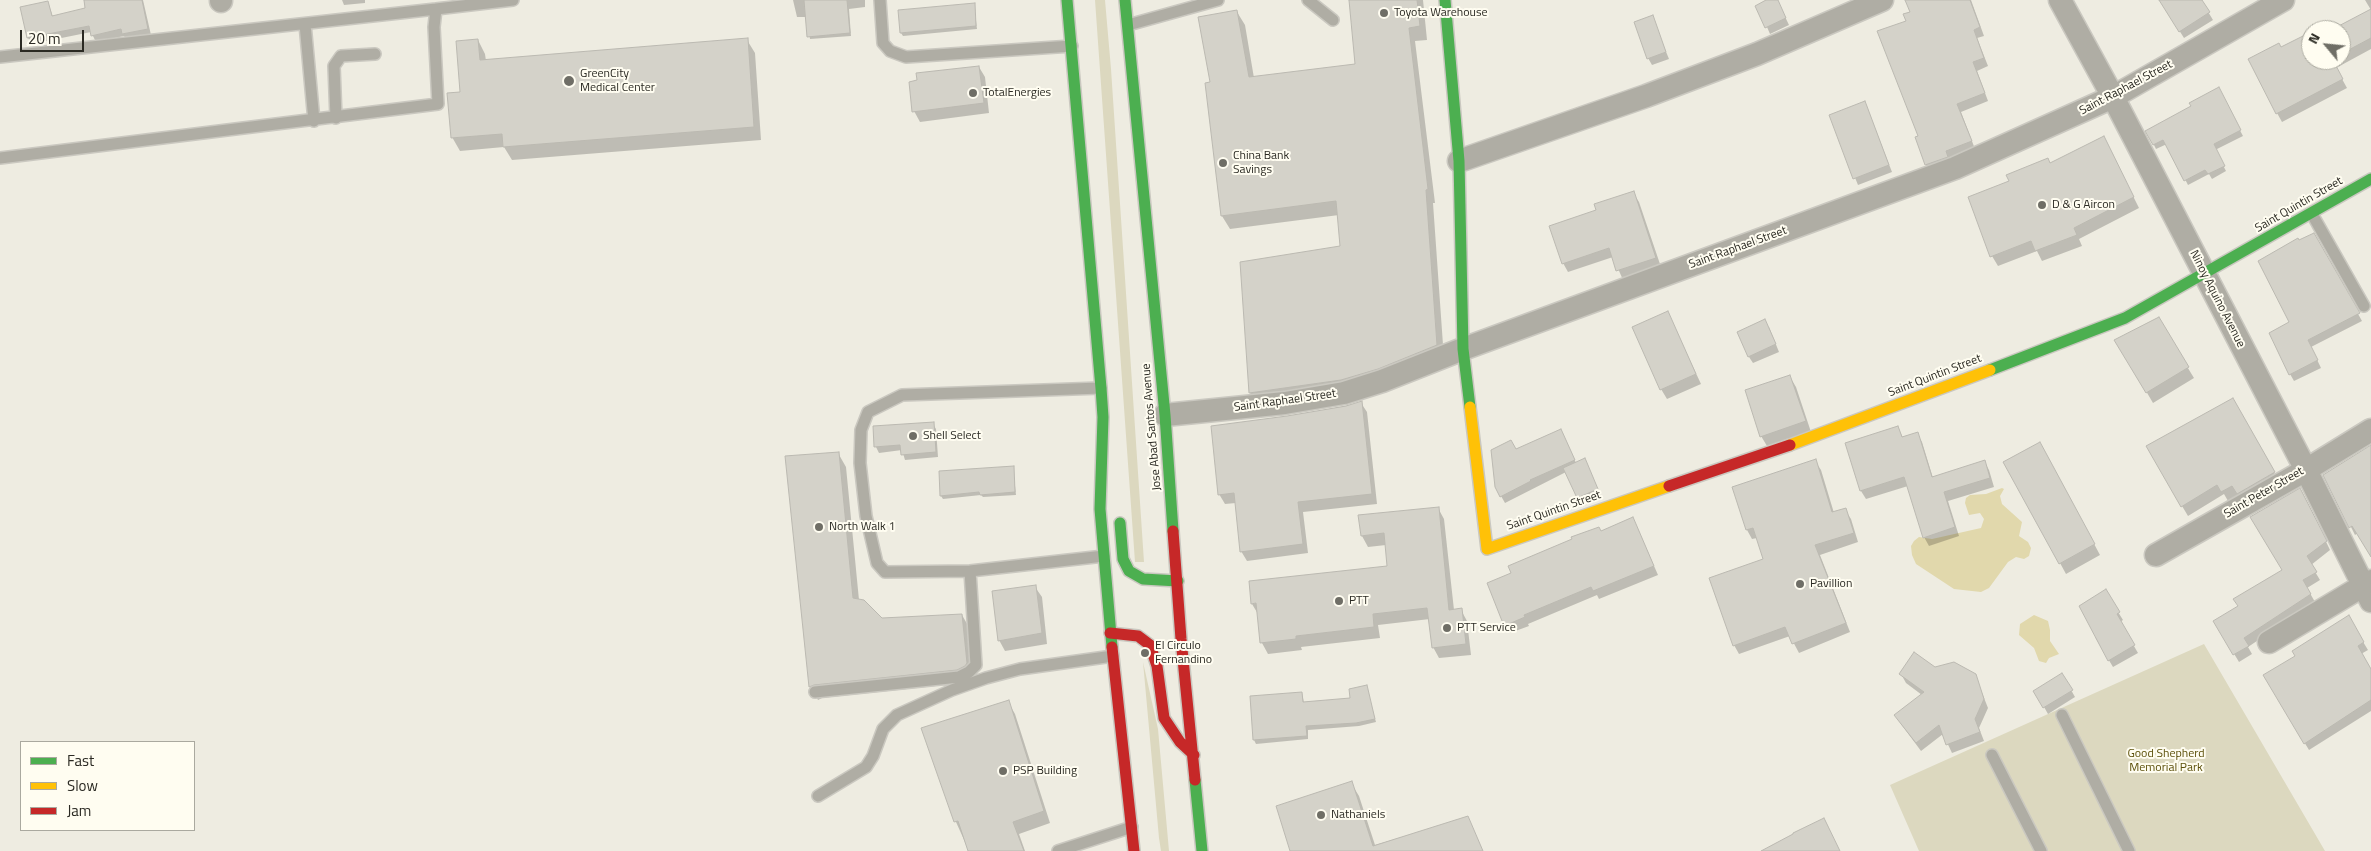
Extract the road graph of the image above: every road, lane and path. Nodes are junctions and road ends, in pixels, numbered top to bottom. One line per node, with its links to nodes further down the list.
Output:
1 (513, 0): 11 (lane)
2 (880, 0): 15 (lane)
3 (1067, 0): 15 (main road)
4 (1125, 0): 14 (main road, Jose Abad Santos Avenue)
5 (1218, 0): 14 (lane)
6 (1308, 0): 12 (lane)
7 (1445, 0): 22 (main road)
8 (2060, 0): 18 (street, Ninoy Aquino Avenue)
9 (2283, 0): 18 (street, Saint Raphael Street)
10 (1879, 1): 22 (street)
11 (436, 9): 13 (lane); 19 (lane)
12 (1333, 20)
13 (305, 24): 17 (lane); 20 (lane)
14 (1128, 25): 29 (main road, Jose Abad Santos Avenue)
15 (1072, 46): 28 (main road)
16 (375, 54): 19 (lane)
17 (0, 57)
18 (2113, 97): 25 (street, Ninoy Aquino Avenue); 27 (street, Saint Raphael Street)
19 (336, 118): 20 (lane)
20 (314, 121): 21 (lane)
21 (0, 158)
22 (1459, 161): 27 (main road)
23 (2371, 179): 24 (main road, Saint Quintin Street)
24 (2312, 214): 25 (main road, Saint Quintin Street); 26 (lane)
25 (2204, 274): 27 (main road, Saint Quintin Street); 31 (street, Ninoy Aquino Avenue)
26 (2364, 306)
27 (1463, 349): 29 (street, Saint Raphael Street)
28 (1101, 388): 32 (main road); 35 (lane)
29 (1165, 415): 36 (main road, Jose Abad Santos Avenue)
30 (2371, 430): 31 (street, Saint Peter Street)
31 (2306, 470): 33 (street, Saint Peter Street); 37 (street, Ninoy Aquino Avenue)
32 (1109, 510): 34 (main road); 36 (main road)
33 (2156, 555)
34 (1104, 556): 35 (lane); 38 (main road)
35 (970, 571): 41 (lane)
36 (1178, 581): 43 (main road, Jose Abad Santos Avenue)
37 (2368, 589): 39 (street)
38 (1110, 633): 40 (main road); 43 (main road)
39 (2269, 642)
40 (1113, 656): 45 (lane); 46 (main road)
41 (815, 692)
42 (2062, 715): 51 (lane)
43 (1194, 755): 49 (main road, Jose Abad Santos Avenue)
44 (1992, 755): 50 (lane)
45 (818, 796)
46 (1132, 827): 47 (lane); 48 (main road)
47 (1058, 851)
48 (1134, 851)
49 (1202, 851)
50 (2041, 851)
51 (2129, 851)

